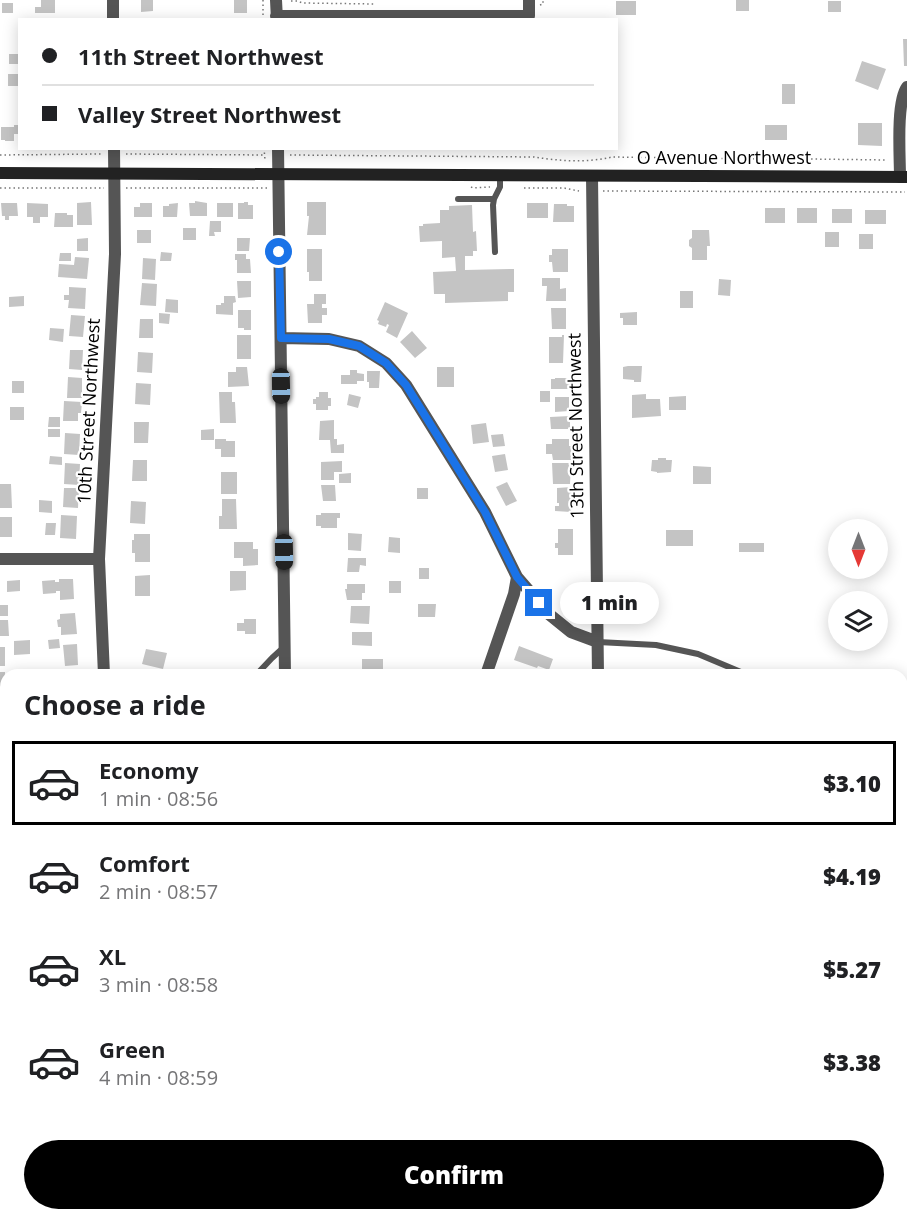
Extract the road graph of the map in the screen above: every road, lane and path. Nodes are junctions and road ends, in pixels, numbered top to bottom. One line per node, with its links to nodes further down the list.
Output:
1 (113, 0): 6 (street)
2 (263, 0): 7 (path)
3 (276, 0): 8 (street)
4 (543, 0): 5 (path)
5 (534, 2): 8 (street)
6 (113, 18)
7 (263, 18)
8 (277, 18)
9 (907, 87): 21 (street)
10 (264, 150): 18 (path)
11 (118, 151): 15 (path); 24 (street, 10th Street Northwest)
12 (291, 151): 16 (path)
13 (278, 153): 16 (path); 18 (path); 25 (street)
14 (102, 154): 17 (path)
15 (126, 154): 18 (path); 19 (path)
16 (293, 154): 21 (path); 22 (path)
17 (0, 155)
18 (264, 155): 20 (path)
19 (127, 160)
20 (264, 160)
21 (900, 160): 28 (street)
22 (295, 161)
23 (0, 173): 24 (street, O Avenue Northwest)
24 (114, 174): 25 (street, O Avenue Northwest); 40 (street, 10th Street Northwest)
25 (278, 174): 26 (street, O Avenue Northwest); 38 (street)
26 (500, 175): 27 (street, O Avenue Northwest); 35 (lane)
27 (592, 176): 28 (street, O Avenue Northwest); 42 (street, 13th Street Northwest)
28 (903, 177)
29 (0, 188): 30 (path)
30 (108, 188)
31 (122, 188): 32 (path)
32 (271, 188)
33 (599, 191): 34 (path)
34 (905, 192)
35 (495, 199): 36 (lane); 37 (lane)
36 (458, 200)
37 (495, 252)
38 (281, 338): 41 (street); 43 (street)
39 (0, 559): 40 (street)
40 (99, 559): 44 (street, 10th Street Northwest)
41 (517, 577): 42 (street); 47 (street)
42 (598, 642): 48 (street, 13th Street Northwest); 49 (lane)
43 (285, 646): 45 (lane); 46 (street)
44 (104, 669)
45 (262, 669)
46 (285, 669)
47 (488, 669)
48 (598, 669)
49 (734, 669)

